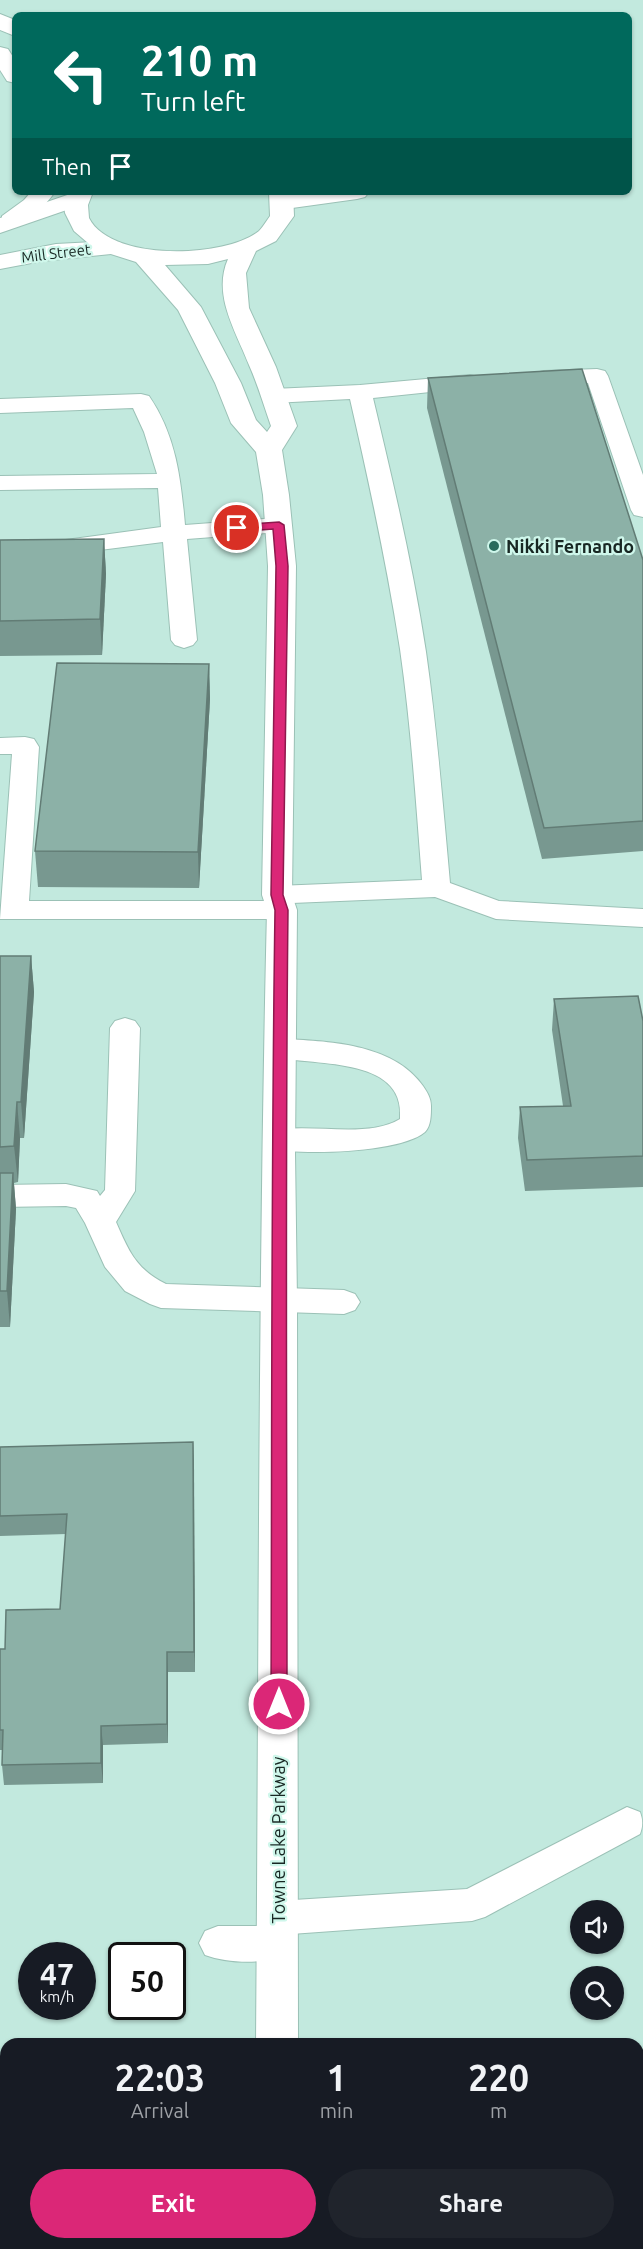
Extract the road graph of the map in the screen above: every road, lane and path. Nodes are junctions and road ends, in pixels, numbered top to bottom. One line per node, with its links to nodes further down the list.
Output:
1 (0, 54): 2 (main road)
2 (12, 72)
3 (40, 195): 7 (main road)
4 (313, 195): 6 (main road)
5 (78, 196): 7 (main road); 8 (main road)
6 (283, 197): 9 (main road)
7 (5, 224)
8 (113, 248): 10 (main road); 11 (main road, Mill Street)
9 (245, 248): 10 (main road); 13 (main road)
10 (145, 257): 15 (main road)
11 (0, 262)
12 (360, 392): 13 (lane); 18 (lane); 24 (lane)
13 (273, 396): 15 (main road)
14 (0, 406): 16 (lane)
15 (269, 450): 19 (main road, Towne Lake Parkway)
16 (169, 481): 17 (lane); 20 (lane)
17 (0, 483)
18 (643, 510)
19 (279, 525): 20 (lane); 25 (main road, Towne Lake Parkway)
20 (174, 533): 21 (lane); 22 (lane)
21 (0, 552)
22 (184, 640)
23 (0, 746): 26 (lane)
24 (437, 888): 25 (lane); 27 (lane)
25 (279, 902): 26 (lane); 29 (main road, Towne Lake Parkway)
26 (7, 910)
27 (643, 918)
28 (125, 1028): 32 (lane)
29 (280, 1049): 30 (main road, Towne Lake Parkway); 30 (lane)
30 (279, 1140): 33 (main road, Towne Lake Parkway)
31 (0, 1196): 32 (lane)
32 (100, 1221): 33 (lane)
33 (280, 1301): 34 (lane); 36 (main road, Towne Lake Parkway)
34 (344, 1302)
35 (627, 1822): 36 (lane)
36 (278, 1930): 37 (lane); 38 (main road, Towne Lake Parkway)
37 (218, 1944)
38 (277, 2038)

